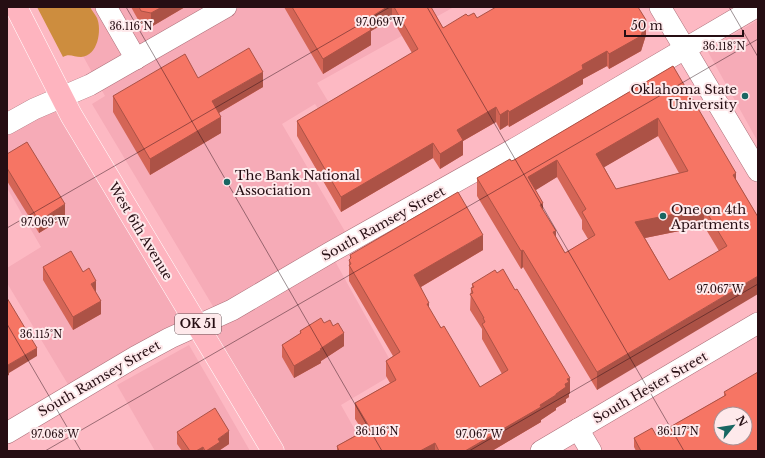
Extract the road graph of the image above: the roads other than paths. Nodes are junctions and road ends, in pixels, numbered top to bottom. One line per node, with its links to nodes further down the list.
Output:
1 (16, 7): 8 (highway, West 6th Avenue / OK 51)
2 (106, 7): 7 (street)
3 (226, 7): 7 (street)
4 (660, 7): 6 (street)
5 (756, 7): 6 (street, South Ramsey Street)
6 (684, 49): 10 (street); 12 (street, South Ramsey Street)
7 (136, 59): 8 (street)
8 (62, 96): 9 (street); 12 (highway, West 6th Avenue / OK 51)
9 (7, 124)
10 (758, 171)
11 (758, 323): 13 (street, South Hester Street)
12 (198, 325): 14 (street, South Ramsey Street); 15 (highway, West 6th Avenue / OK 51)
13 (578, 429): 16 (street, South Hester Street); 17 (street)
14 (7, 433)
15 (273, 451)
16 (541, 451)
17 (591, 451)

